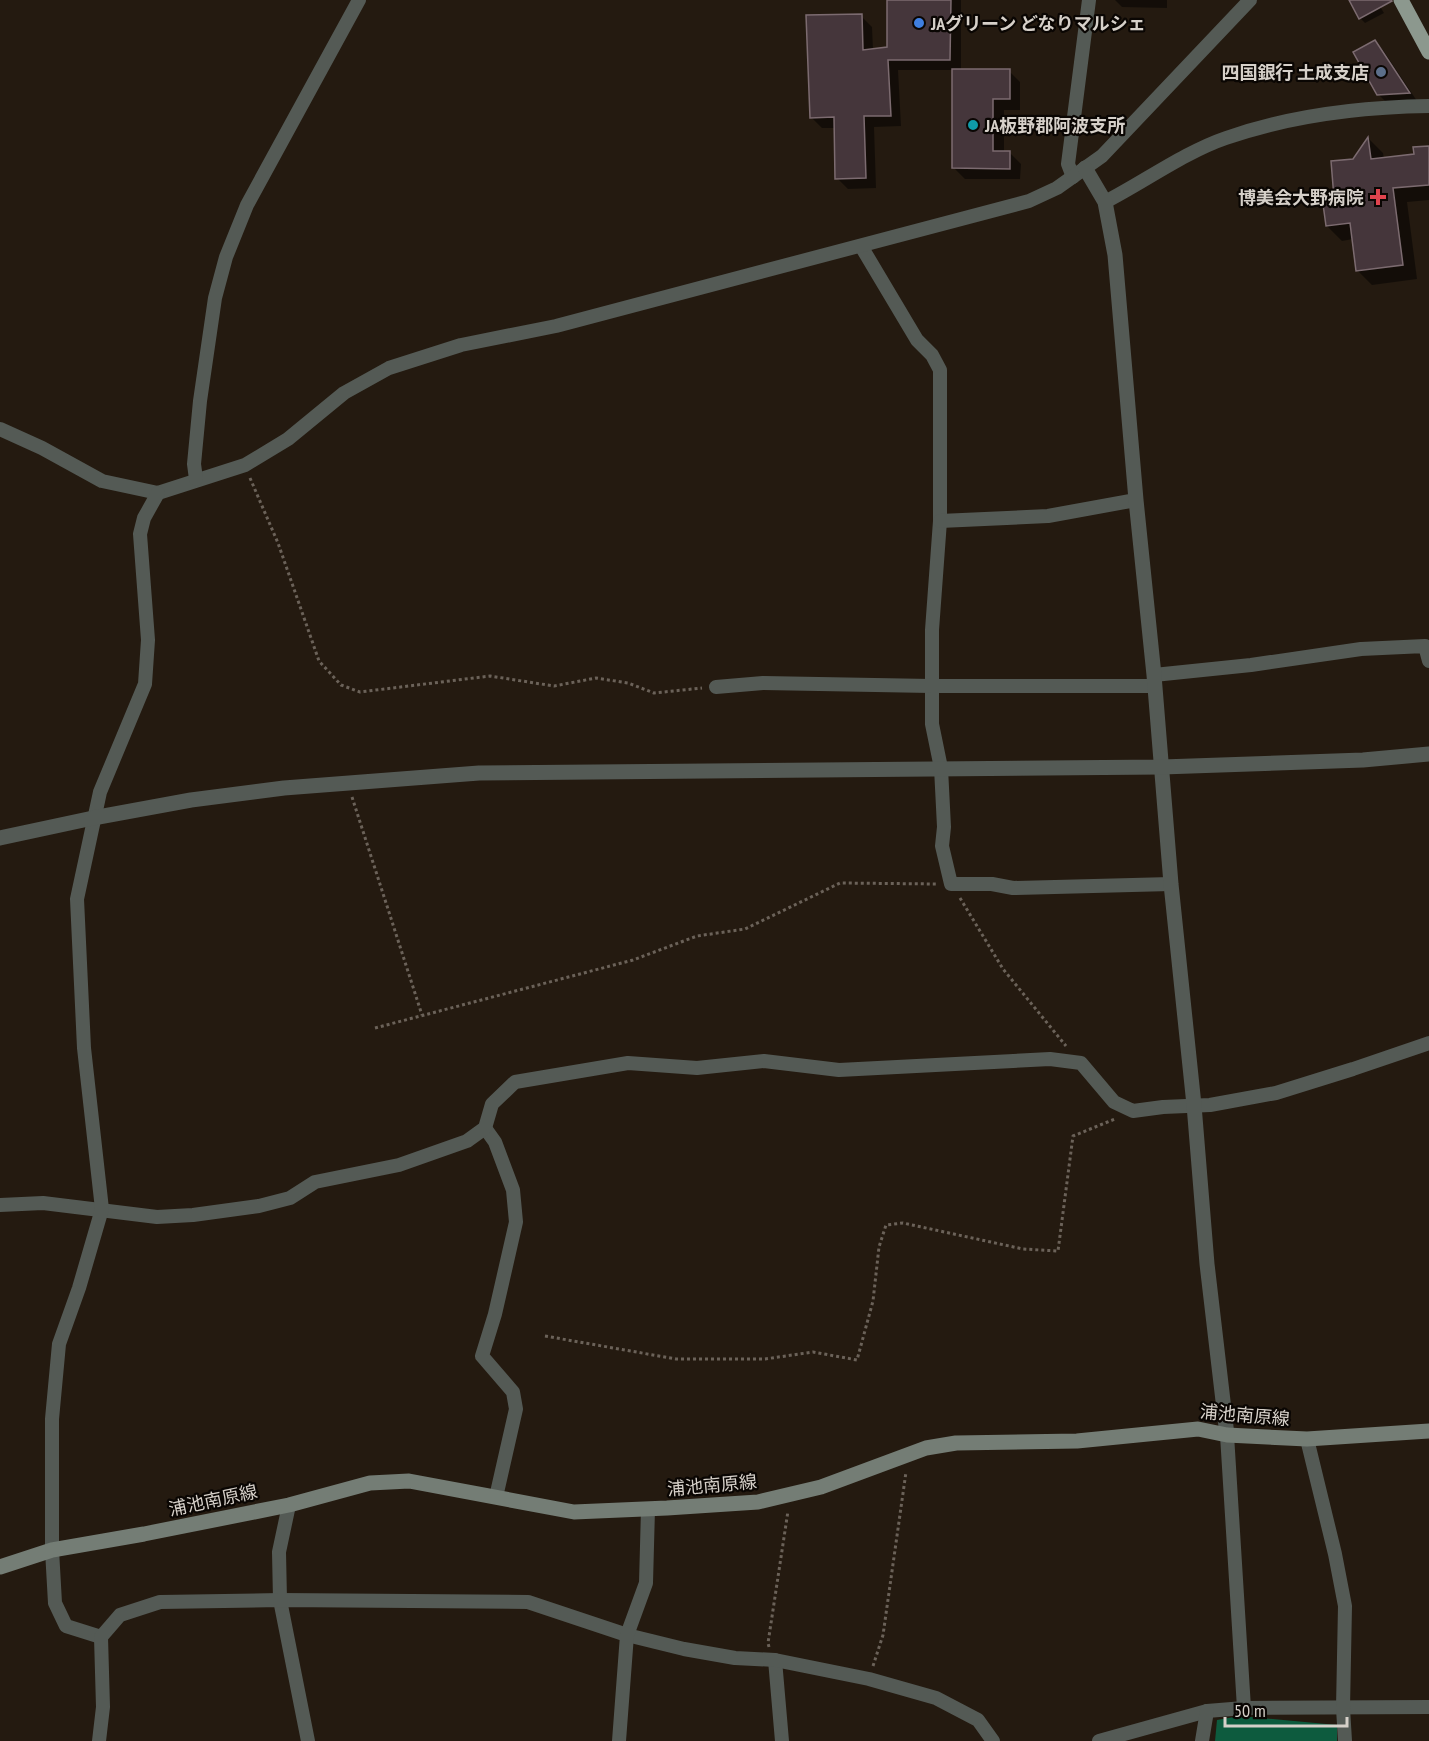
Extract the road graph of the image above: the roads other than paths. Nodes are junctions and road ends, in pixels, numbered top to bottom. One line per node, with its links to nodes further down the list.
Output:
1 (358, 0): 11 (street)
2 (1089, 0): 7 (street)
3 (1250, 0): 7 (street)
4 (1401, 0): 5 (main road)
5 (1429, 52)
6 (1429, 106): 8 (street)
7 (1079, 172): 8 (street); 9 (street)
8 (1106, 202): 13 (street)
9 (861, 246): 11 (street); 14 (street)
10 (0, 429): 12 (street)
11 (196, 479): 12 (street)
12 (158, 493): 22 (street)
13 (1136, 500): 14 (street); 16 (street)
14 (940, 521): 17 (street)
15 (1429, 661): 16 (street)
16 (1155, 681): 17 (street); 20 (street)
17 (931, 686): 18 (street); 21 (street)
18 (716, 687)
19 (1429, 754): 20 (street)
20 (1162, 767): 21 (street); 24 (street)
21 (941, 768): 22 (street); 24 (street)
22 (93, 818): 23 (street); 29 (street)
23 (0, 838)
24 (1171, 884): 26 (street)
25 (1429, 1043): 26 (street)
26 (1194, 1106): 27 (street); 31 (street)
27 (485, 1128): 29 (street); 33 (street)
28 (0, 1205): 29 (street)
29 (102, 1209): 36 (street)
30 (1429, 1431): 32 (main road, 浦池南原線)
31 (1227, 1435): 32 (main road, 浦池南原線); 35 (main road, 浦池南原線); 43 (street)
32 (1307, 1439): 44 (street)
33 (496, 1497): 34 (main road, 浦池南原線); 35 (main road, 浦池南原線)
34 (289, 1504): 36 (main road, 浦池南原線); 38 (street)
35 (648, 1509): 39 (street)
36 (52, 1550): 37 (main road, 浦池南原線); 40 (street)
37 (0, 1567)
38 (280, 1600): 39 (street); 40 (street); 47 (street)
39 (627, 1635): 41 (street); 48 (street)
40 (101, 1637): 46 (street)
41 (775, 1660): 49 (street); 50 (street)
42 (1429, 1707): 44 (street)
43 (1244, 1708): 44 (street); 45 (street)
44 (1343, 1708): 53 (street)
45 (1207, 1711): 51 (street); 52 (street)
46 (99, 1741)
47 (308, 1741)
48 (619, 1741)
49 (782, 1741)
50 (993, 1741)
51 (1099, 1741)
52 (1202, 1741)
53 (1345, 1741)

